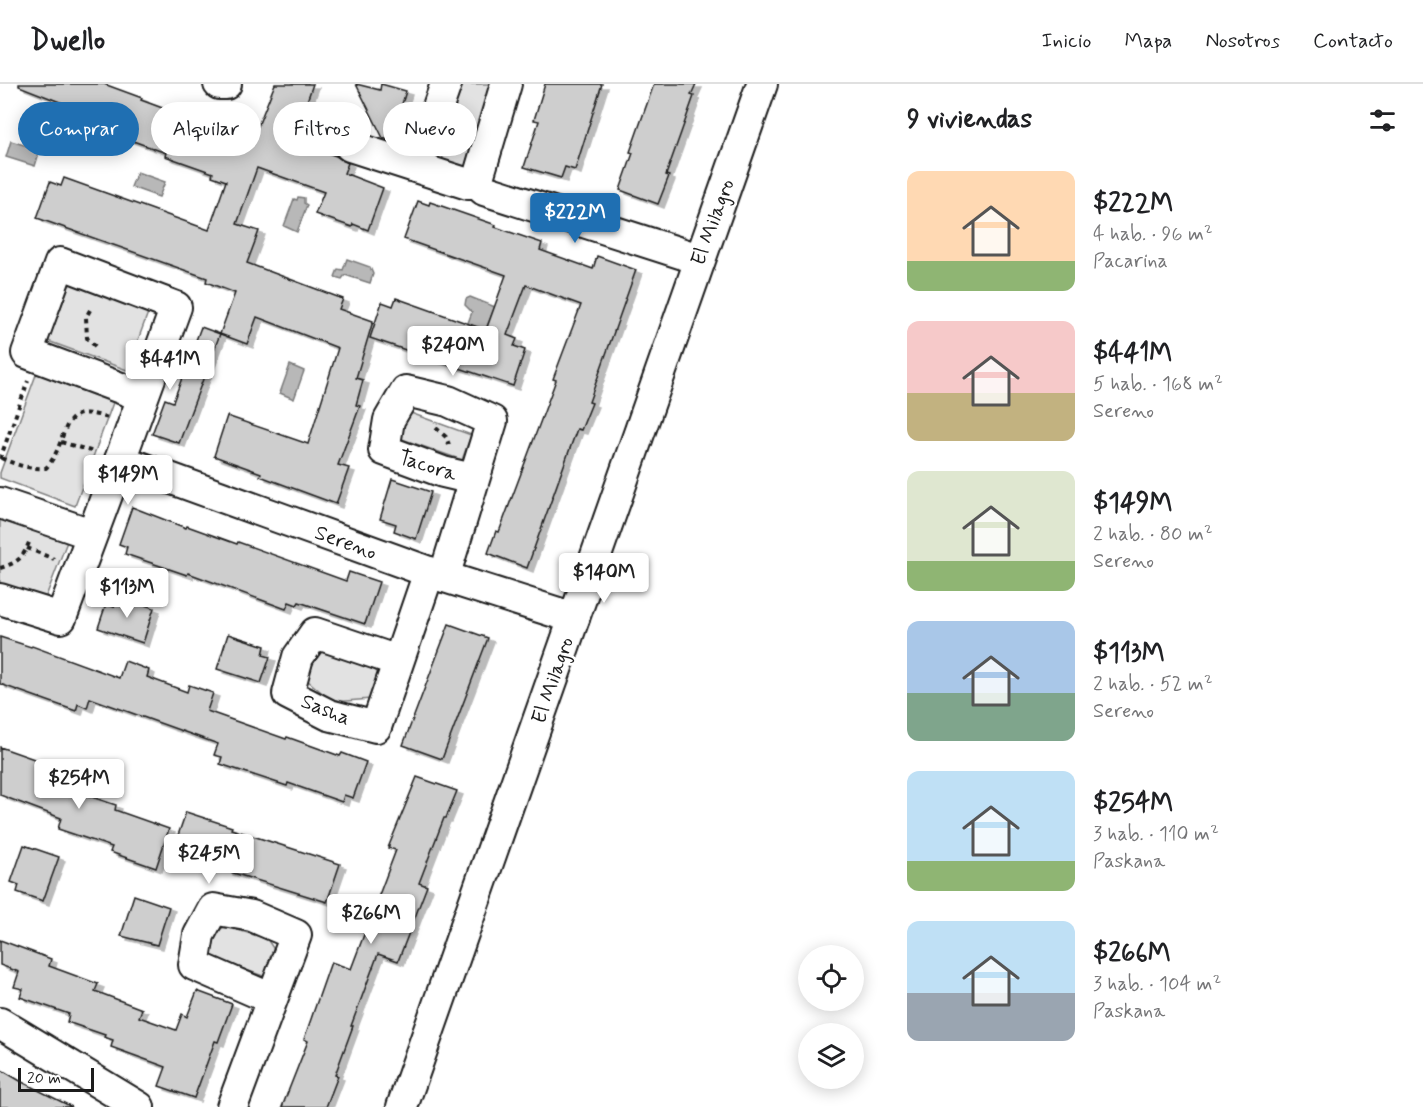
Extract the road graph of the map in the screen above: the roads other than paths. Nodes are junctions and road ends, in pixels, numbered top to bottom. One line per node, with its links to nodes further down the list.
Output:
1 (219, 84): 2 (street)
2 (226, 84)
3 (446, 84): 7 (street)
4 (507, 84): 8 (street)
5 (762, 84): 9 (street, El Milagro)
6 (371, 153): 7 (street)
7 (417, 167): 8 (street)
8 (478, 184): 9 (street)
9 (699, 259): 17 (street, El Milagro)
10 (142, 396): 10 (street); 11 (street)
11 (120, 460): 14 (street); 15 (street, Sereno)
12 (473, 479): 15 (street, Tacora)
13 (0, 503): 14 (street)
14 (91, 534): 16 (street)
15 (437, 575): 17 (street, Sereno); 18 (street)
16 (0, 599)
17 (574, 618): 23 (street, El Milagro)
18 (398, 661)
19 (272, 999): 22 (street)
20 (0, 1023): 21 (street)
21 (139, 1107)
22 (232, 1107)
23 (402, 1107)

